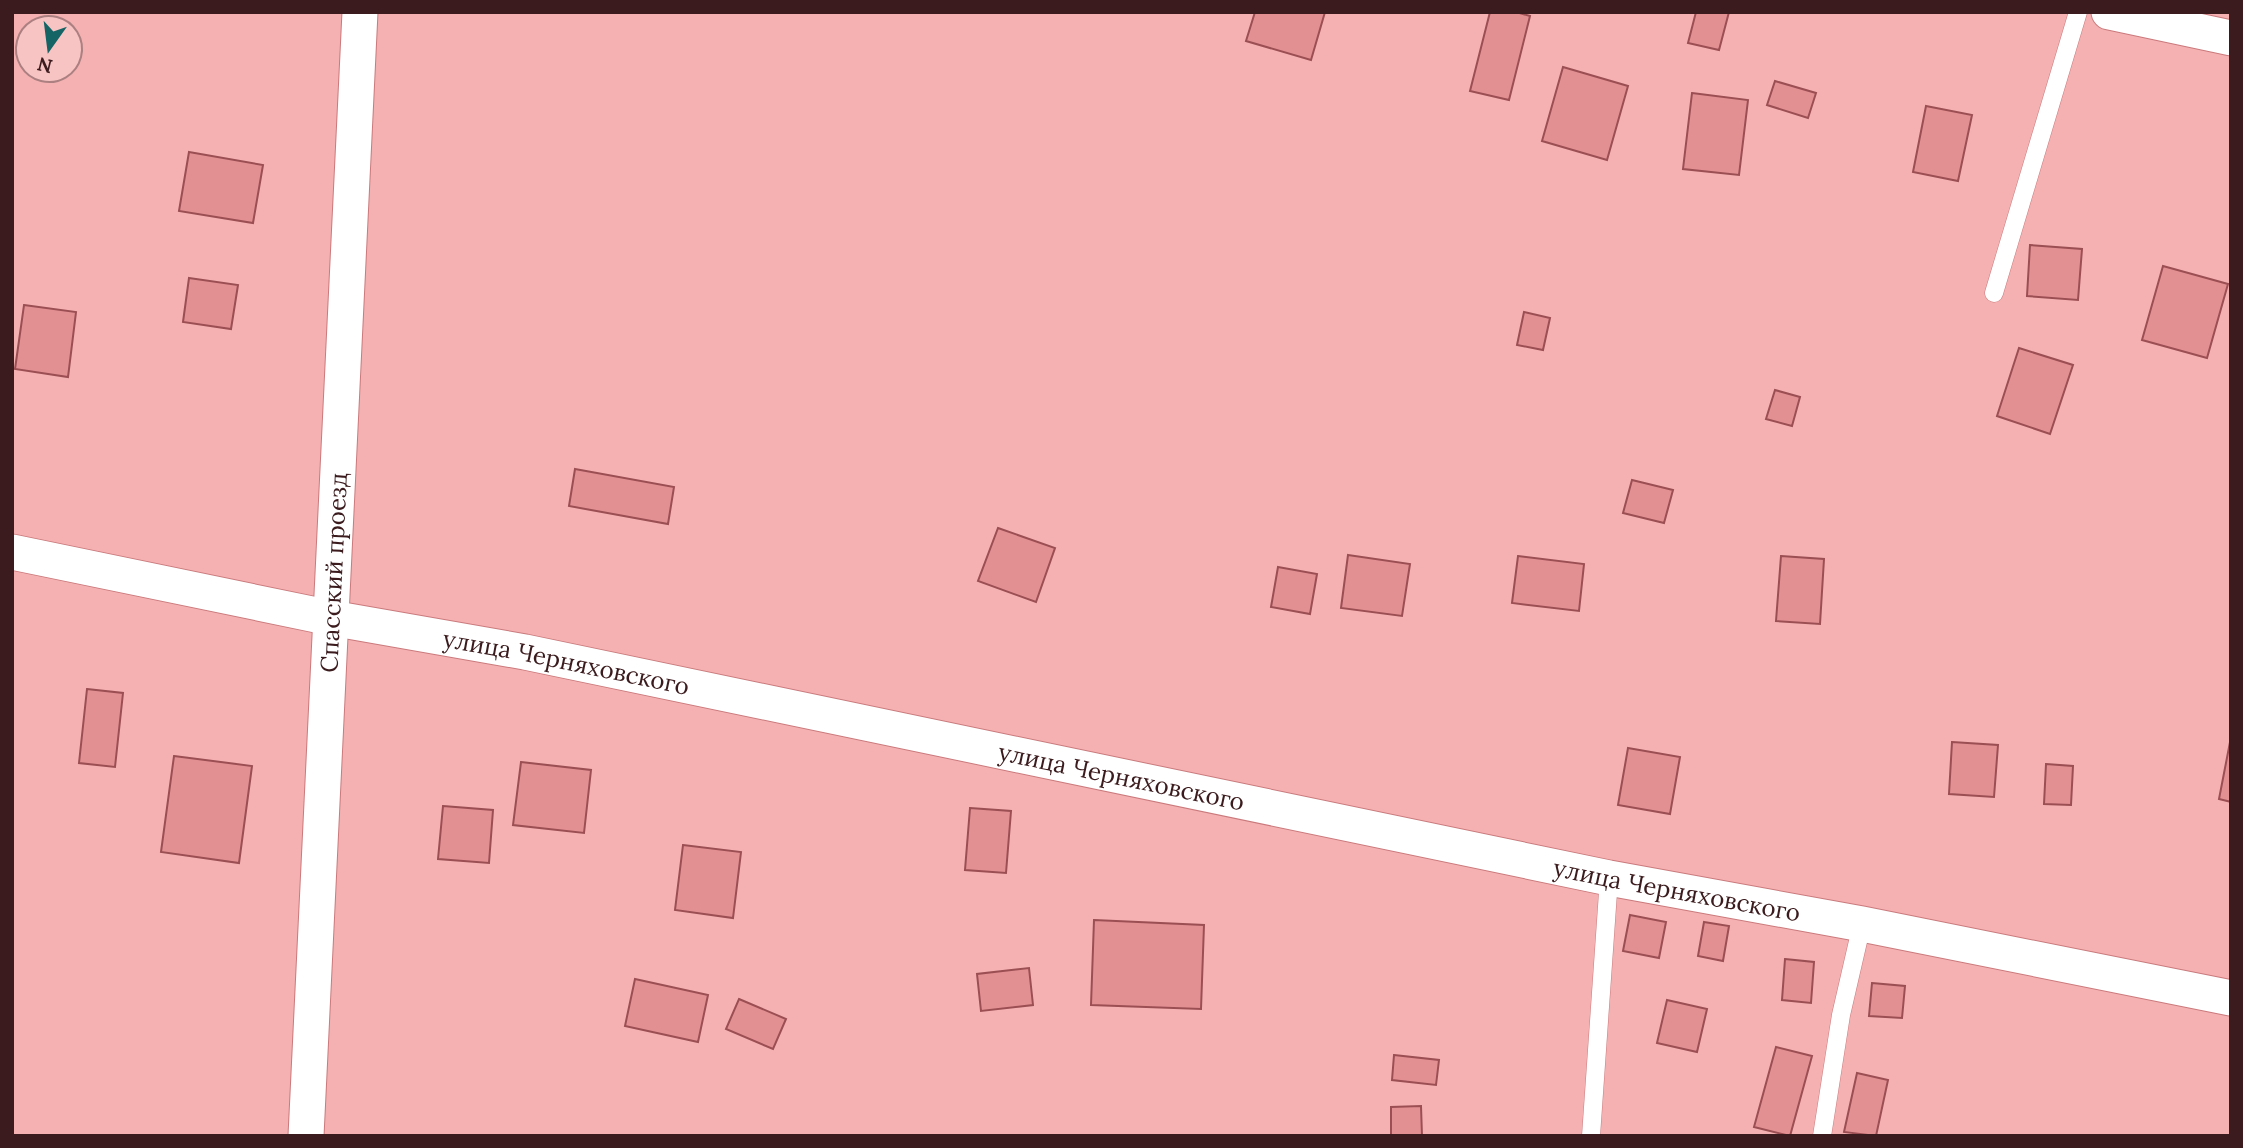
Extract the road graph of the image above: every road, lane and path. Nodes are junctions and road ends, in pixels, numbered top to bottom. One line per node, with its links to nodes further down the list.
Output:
1 (360, 12): 7 (street, Спасский проезд)
2 (2078, 12): 5 (lane)
3 (2109, 12): 4 (street)
4 (2231, 38)
5 (1994, 293)
6 (12, 552): 7 (street, улица Черняховского)
7 (331, 618): 8 (street, улица Черняховского); 11 (street, Спасский проезд)
8 (1609, 878): 9 (street, улица Черняховского); 12 (lane)
9 (1862, 924): 10 (street, улица Черняховского); 13 (lane)
10 (2231, 998)
11 (306, 1136)
12 (1591, 1136)
13 (1822, 1136)

